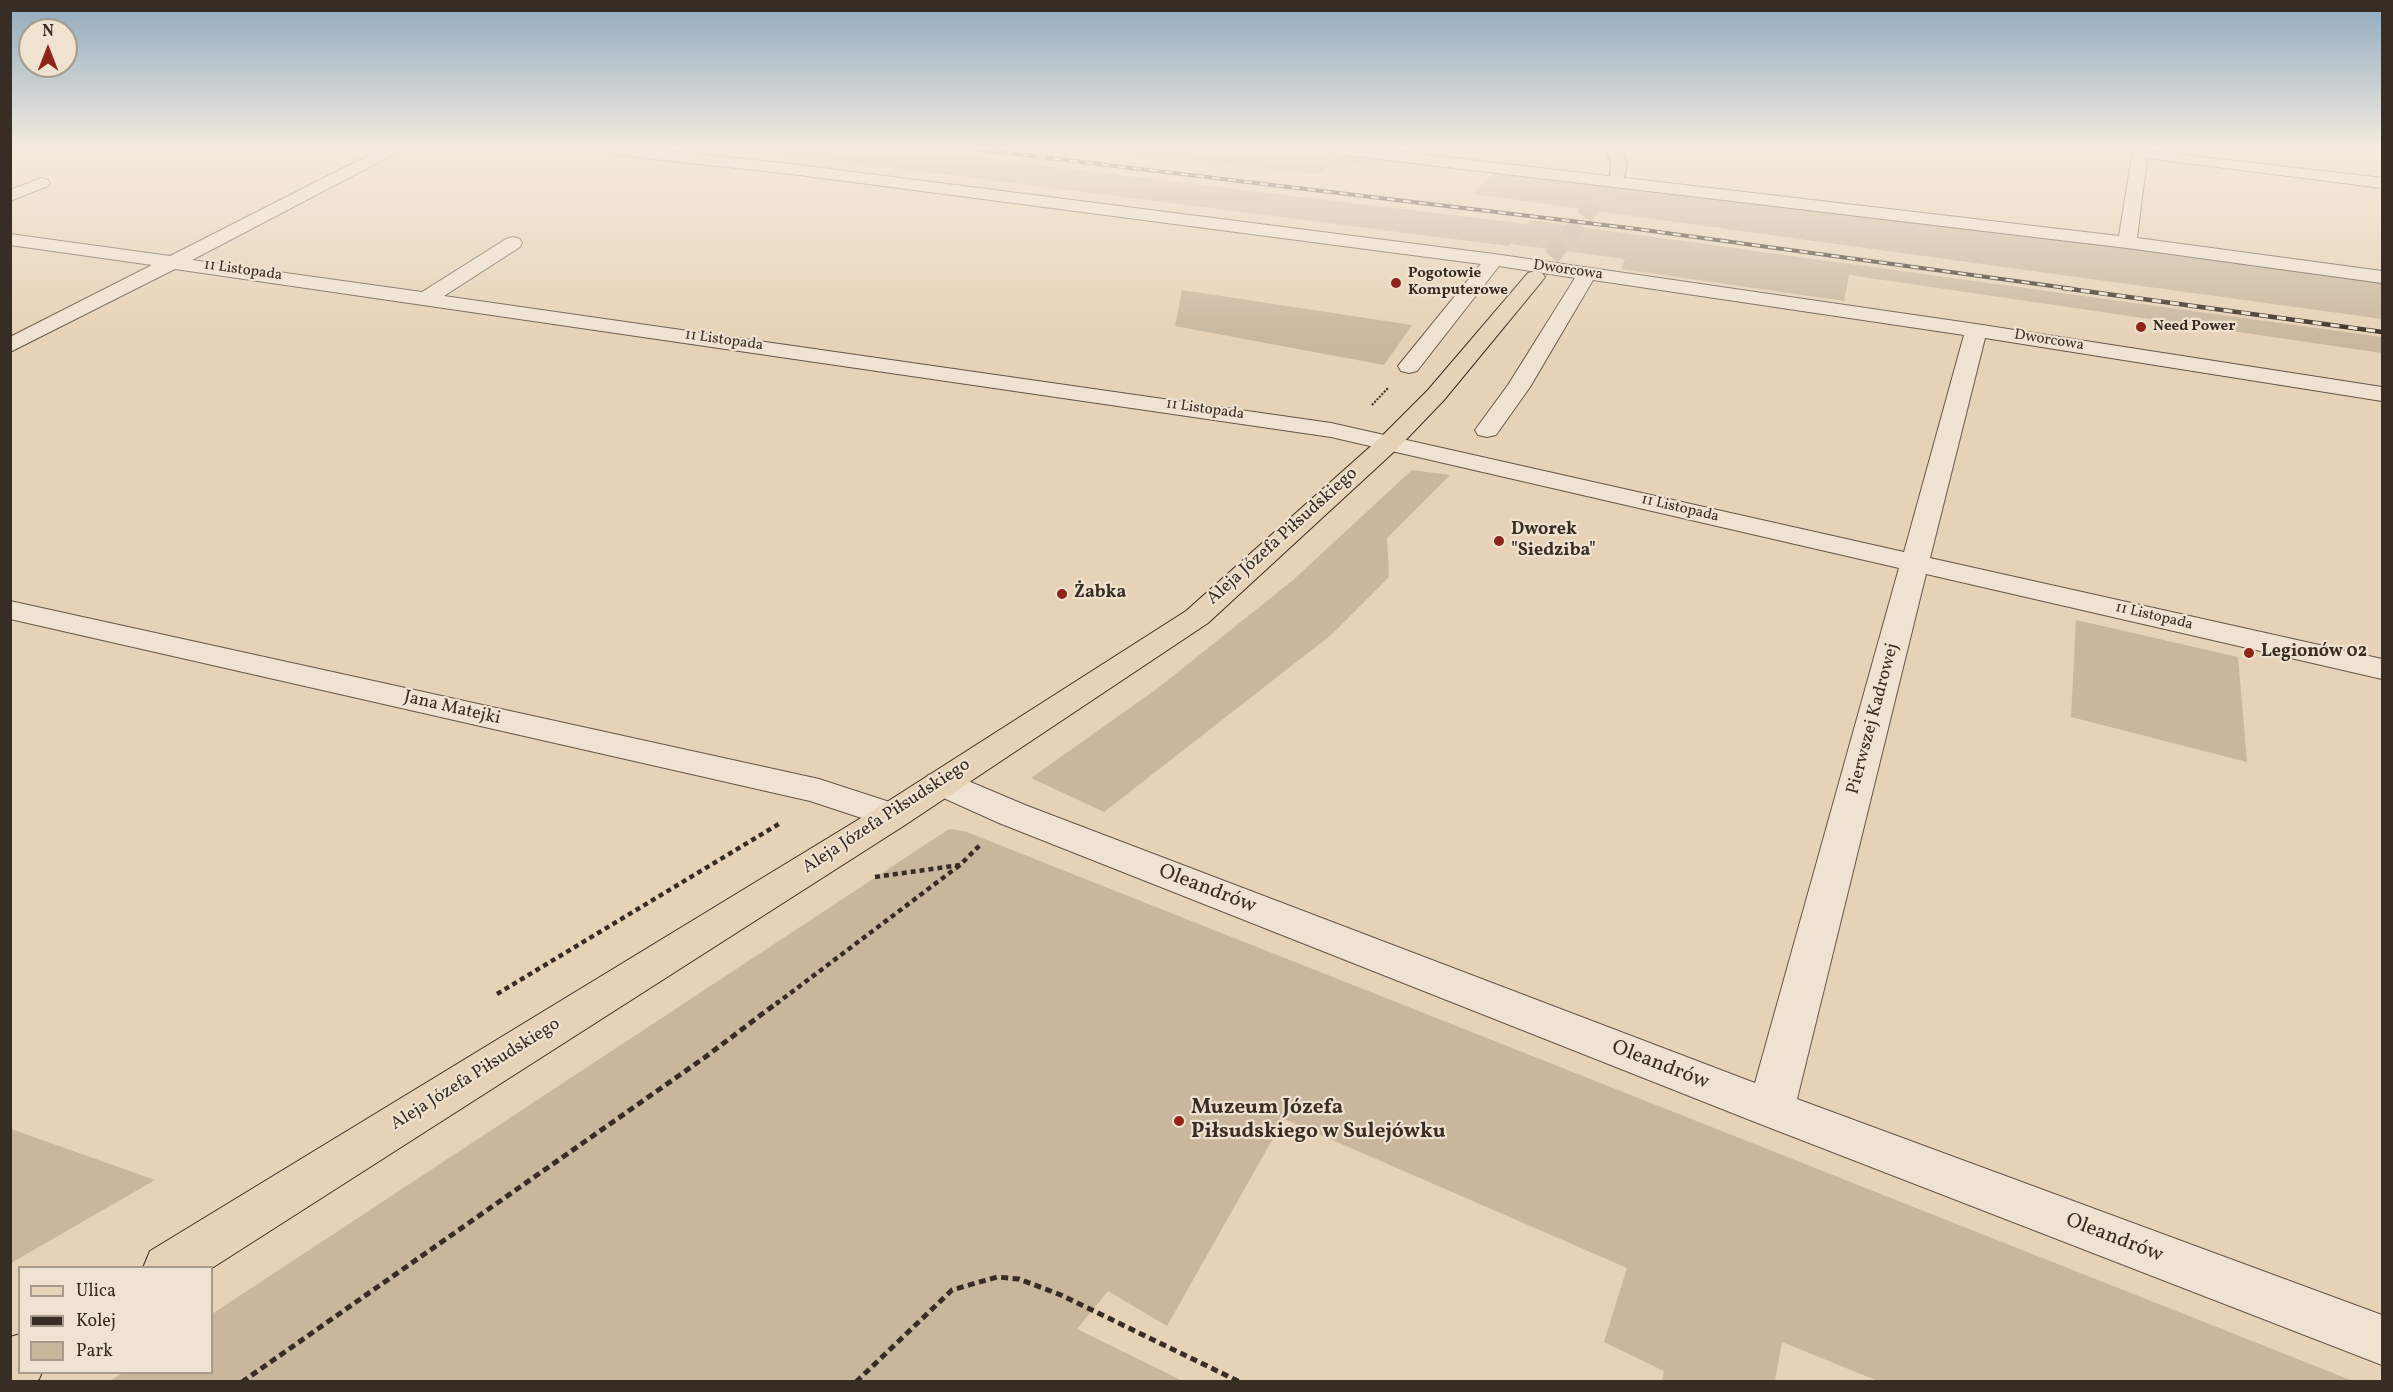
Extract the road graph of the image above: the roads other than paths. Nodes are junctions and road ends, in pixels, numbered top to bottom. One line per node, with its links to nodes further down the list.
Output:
1 (266, 214): 9 (street)
2 (1138, 214): 8 (street, Dworcowa)
3 (1895, 214): 6 (street)
4 (2131, 214): 6 (street)
5 (10, 239): 9 (street, 11 Listopada)
6 (2127, 242): 12 (street)
7 (513, 243): 13 (street)
8 (1494, 260): 10 (street, Dworcowa); 16 (street)
9 (177, 262): 13 (street, 11 Listopada); 15 (street)
10 (1588, 273): 14 (street, Dworcowa); 18 (street)
11 (1535, 277): 19 (main road, Aleja Józefa Piłsudskiego)
12 (2382, 277)
13 (427, 298): 19 (street, 11 Listopada)
14 (1976, 330): 17 (street, Dworcowa); 20 (street, Pierwszej Kadrowej)
15 (10, 346)
16 (1409, 366)
17 (2382, 394)
18 (1487, 430)
19 (1389, 443): 20 (street, 11 Listopada); 23 (main road, Aleja Józefa Piłsudskiego)
20 (1917, 563): 22 (street, 11 Listopada); 25 (street, Pierwszej Kadrowej)
21 (10, 610): 24 (street, Jana Matejki)
22 (2382, 669)
23 (956, 790): 24 (main road, Aleja Józefa Piłsudskiego); 25 (street, Oleandrów)
24 (892, 816): 26 (main road, Aleja Józefa Piłsudskiego)
25 (1771, 1109): 27 (street, Oleandrów)
26 (171, 1266)
27 (2382, 1340)

